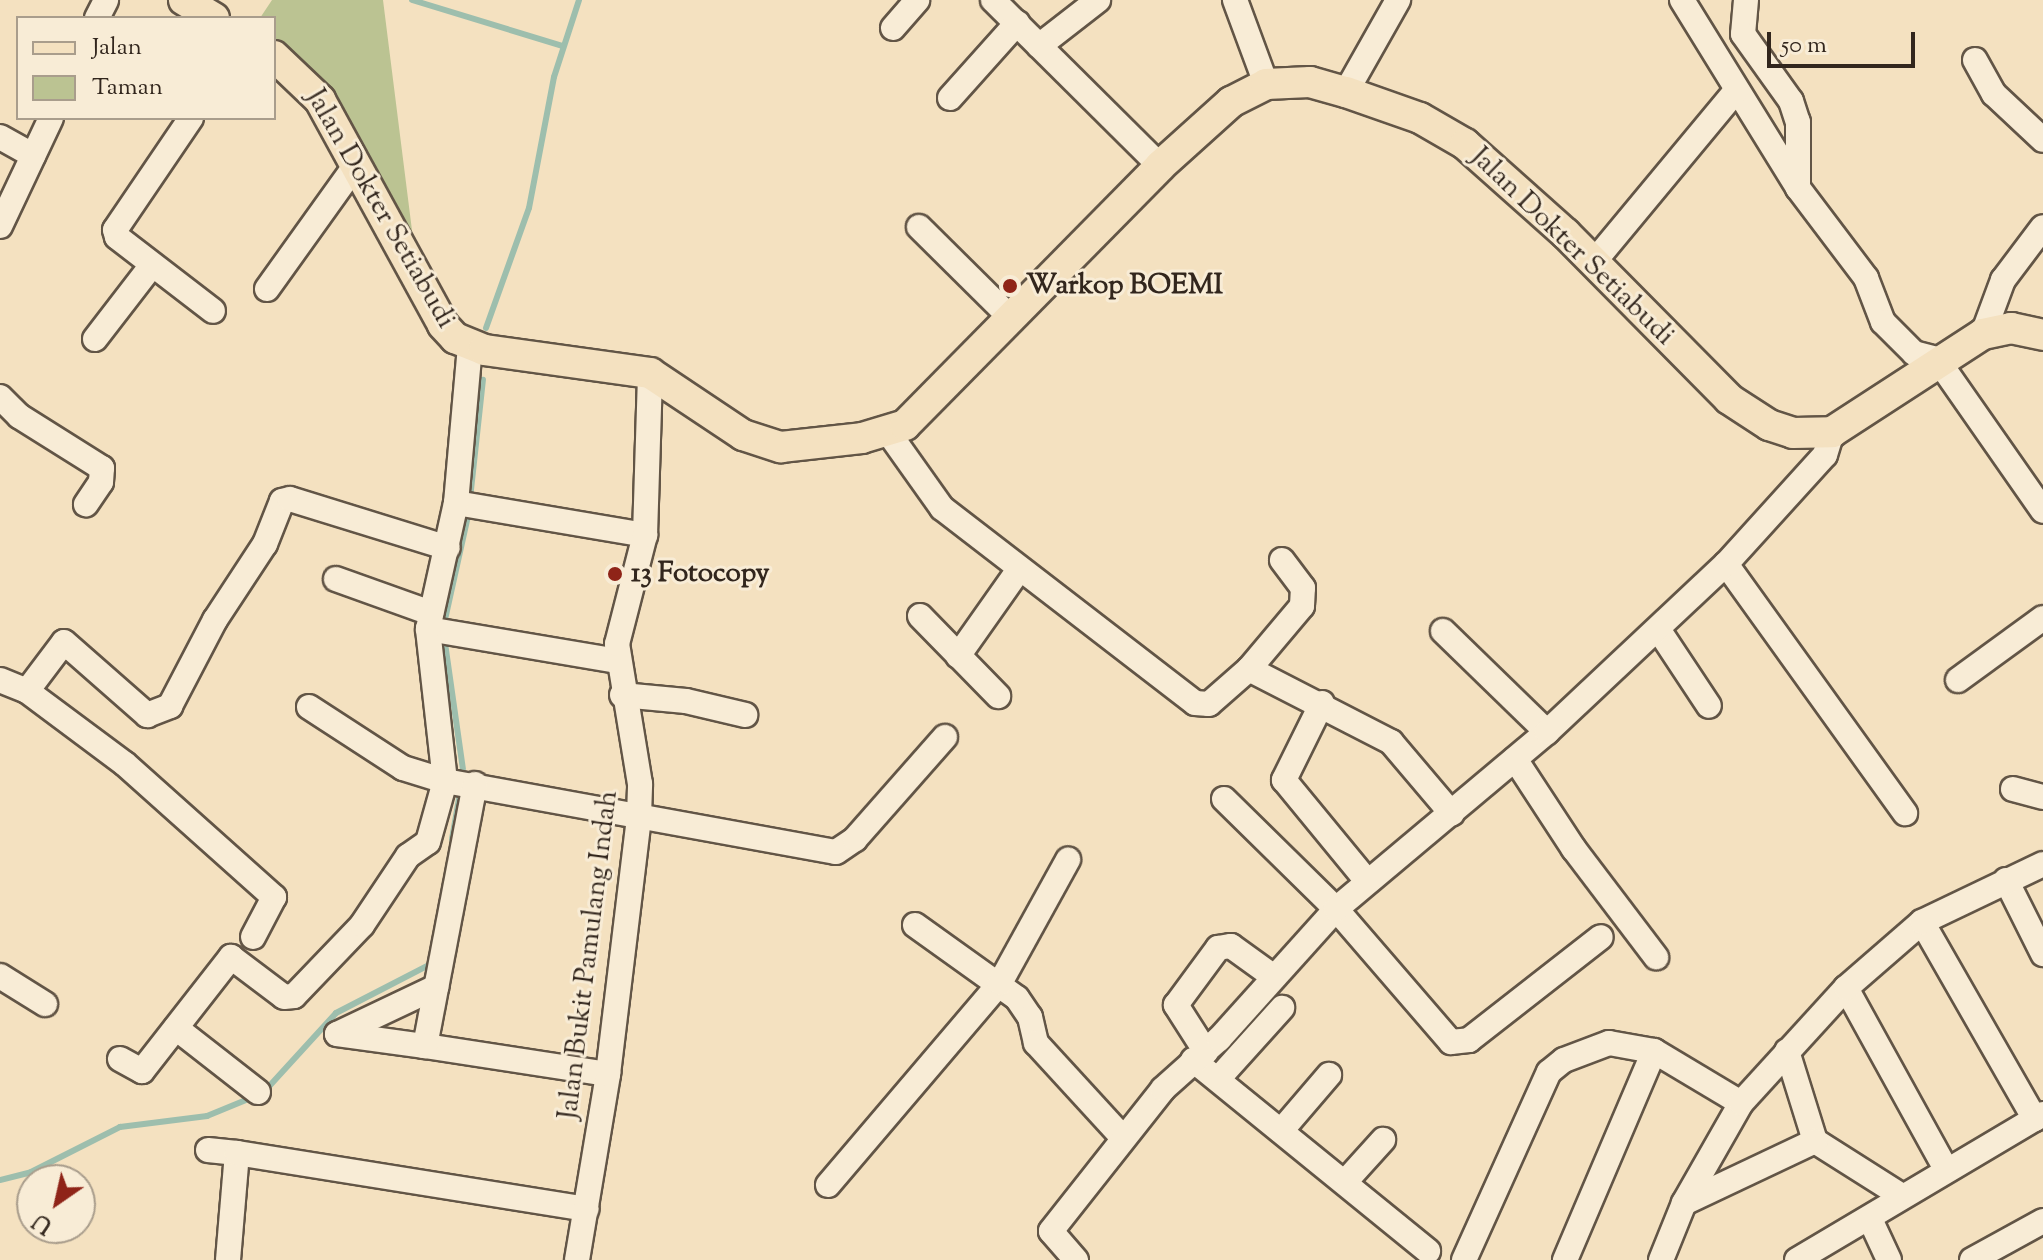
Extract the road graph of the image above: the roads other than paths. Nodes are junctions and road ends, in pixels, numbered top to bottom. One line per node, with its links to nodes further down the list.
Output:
1 (184, 0): 9 (main road)
2 (917, 0): 11 (street)
3 (993, 0): 10 (street)
4 (1098, 0): 12 (street)
5 (1235, 0): 15 (street)
6 (1398, 0): 17 (street)
7 (1682, 0): 16 (street)
8 (1749, 2): 26 (street)
9 (211, 16)
10 (1017, 23): 12 (street); 18 (street)
11 (893, 28)
12 (1039, 46): 25 (street)
13 (276, 58): 24 (main road, Jalan Dokter Setiabudi)
14 (1975, 60): 22 (street)
15 (1266, 84): 17 (main road, Jalan Dokter Setiabudi); 25 (main road, Jalan Dokter Setiabudi)
16 (1736, 91): 26 (street); 30 (street)
17 (1346, 92): 30 (main road, Jalan Dokter Setiabudi)
18 (950, 98)
19 (50, 120): 23 (street)
20 (190, 120): 31 (street)
21 (0, 137): 23 (street)
22 (2043, 140)
23 (33, 155): 27 (street)
24 (355, 166): 32 (street); 38 (main road, Jalan Dokter Setiabudi)
25 (1160, 166): 34 (main road, Jalan Dokter Setiabudi)
26 (1798, 188): 39 (street)
27 (0, 226)
28 (919, 227): 34 (street)
29 (2043, 227): 35 (street)
30 (1593, 263): 43 (main road, Jalan Dokter Setiabudi)
31 (152, 265): 33 (street); 37 (street)
32 (267, 289)
33 (213, 311)
34 (1010, 317): 42 (main road, Jalan Dokter Setiabudi)
35 (1983, 334): 36 (main road); 39 (main road)
36 (2043, 335)
37 (95, 339)
38 (470, 347): 40 (main road, Jalan Dokter Setiabudi); 45 (street)
39 (1937, 359): 43 (main road); 46 (street)
40 (650, 373): 42 (main road, Jalan Dokter Setiabudi); 47 (street, Jalan Bukit Pamulang Indah)
41 (0, 397): 44 (street)
42 (888, 432): 51 (street)
43 (1832, 432): 50 (street)
44 (86, 504)
45 (466, 504): 47 (street); 48 (street)
46 (2043, 511)
47 (645, 535): 59 (street, Jalan Bukit Pamulang Indah)
48 (448, 548): 55 (street); 63 (street)
49 (1282, 560): 60 (street)
50 (1726, 564): 56 (street); 78 (street)
51 (1018, 571): 58 (street); 60 (street)
52 (336, 579): 55 (street)
53 (920, 616): 58 (street)
54 (2043, 618): 62 (street)
55 (432, 625): 59 (street); 73 (street)
56 (1658, 629): 67 (street); 70 (street)
57 (1443, 631): 70 (street)
58 (958, 656): 65 (street)
59 (618, 661): 64 (street, Jalan Bukit Pamulang Indah)
60 (1249, 669): 66 (street)
61 (0, 680): 63 (street)
62 (1958, 680)
63 (27, 691): 88 (street)
64 (622, 695): 69 (street); 80 (street, Jalan Bukit Pamulang Indah)
65 (998, 696)
66 (1322, 703): 79 (street); 84 (street)
67 (1709, 706)
68 (309, 707): 73 (street)
69 (745, 715)
70 (1547, 732): 72 (street)
71 (945, 737): 80 (street)
72 (1515, 759): 79 (street); 91 (street)
73 (445, 781): 74 (street); 99 (street)
74 (475, 784): 80 (street); 95 (street)
75 (2013, 789): 76 (street)
76 (2043, 797)
77 (1224, 799): 85 (street)
78 (1905, 813)
79 (1452, 814): 84 (street)
80 (639, 816): 105 (street, Jalan Bukit Pamulang Indah)
81 (1068, 860): 94 (street)
82 (2043, 864): 83 (street)
83 (2006, 880): 86 (street); 90 (street)
84 (1367, 881): 85 (street)
85 (1336, 909): 89 (street); 93 (street)
86 (1922, 922): 96 (street); 110 (street)
87 (915, 925): 94 (street)
88 (253, 937)
89 (1601, 937)
90 (2043, 954)
91 (1656, 957)
92 (0, 976): 97 (street)
93 (1274, 977): 103 (street); 103 (street)
94 (1000, 983): 112 (street); 119 (street)
95 (436, 987): 100 (street); 100 (street)
96 (1846, 988): 102 (street); 117 (street)
97 (45, 1004)
98 (1282, 1008): 107 (street)
99 (176, 1028): 104 (street); 108 (street)
100 (425, 1046): 105 (street)
101 (1654, 1051): 109 (street); 129 (street); 130 (street)
102 (1787, 1051): 109 (street); 114 (street)
103 (1200, 1056): 107 (street); 112 (street)
104 (120, 1059)
105 (608, 1074): 122 (street, Jalan Bukit Pamulang Indah)
106 (1329, 1075): 111 (street)
107 (1218, 1079): 111 (street)
108 (258, 1092)
109 (1741, 1103): 121 (street)
110 (2039, 1116): 117 (street)
111 (1281, 1131): 118 (street)
112 (1123, 1138): 128 (street)
113 (1383, 1140): 118 (street)
114 (1815, 1141): 120 (street); 121 (street)
115 (208, 1150): 116 (street)
116 (237, 1153): 122 (street); 126 (street)
117 (1946, 1169): 120 (street)
118 (1345, 1182): 125 (street)
119 (828, 1185)
120 (1902, 1196): 123 (street)
121 (1684, 1203): 131 (street)
122 (587, 1209): 127 (street, Jalan Bukit Pamulang Indah)
123 (1870, 1219): 132 (street); 133 (street)
124 (2043, 1221): 134 (street)
125 (1428, 1251)
126 (228, 1260)
127 (577, 1260)
128 (1076, 1260)
129 (1464, 1260)
130 (1565, 1260)
131 (1661, 1260)
132 (1797, 1260)
133 (1889, 1260)
134 (1972, 1260)

